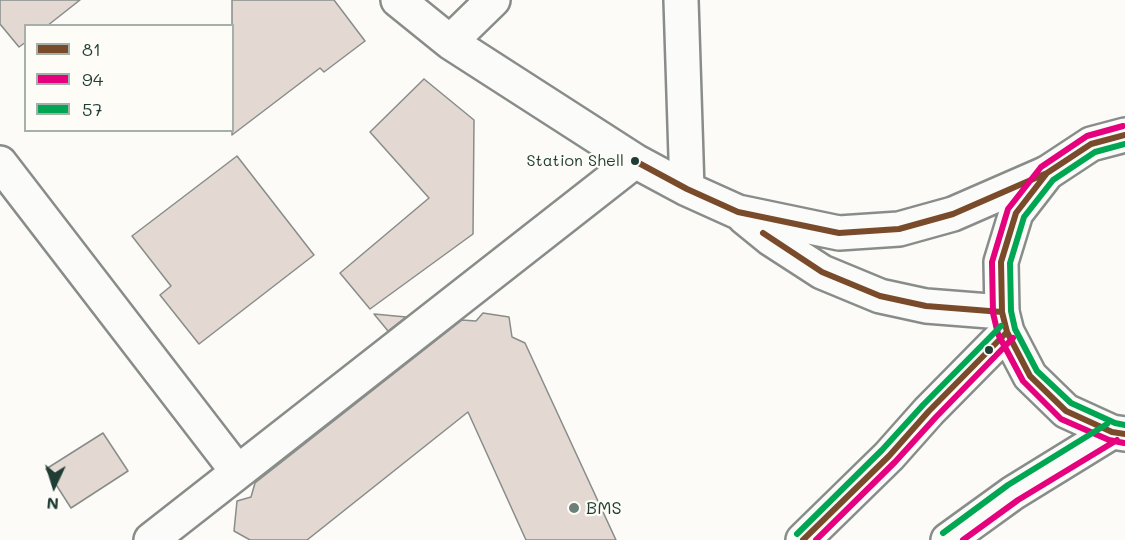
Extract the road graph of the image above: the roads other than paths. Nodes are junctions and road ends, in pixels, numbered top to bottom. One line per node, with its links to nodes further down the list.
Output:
1 (398, 0): 4 (main road)
2 (493, 0): 4 (main road)
3 (681, 0): 9 (main road)
4 (450, 42): 6 (main road)
5 (1125, 135): 8 (main road)
6 (635, 161): 9 (main road); 13 (main road)
7 (0, 163): 13 (main road)
8 (1047, 173): 10 (main road); 11 (main road)
9 (687, 189): 10 (main road)
10 (738, 212): 11 (main road)
11 (1004, 322): 12 (main road); 15 (main road)
12 (1118, 433): 16 (main road)
13 (237, 471): 14 (main road)
14 (151, 540)
15 (803, 540)
16 (948, 540)

